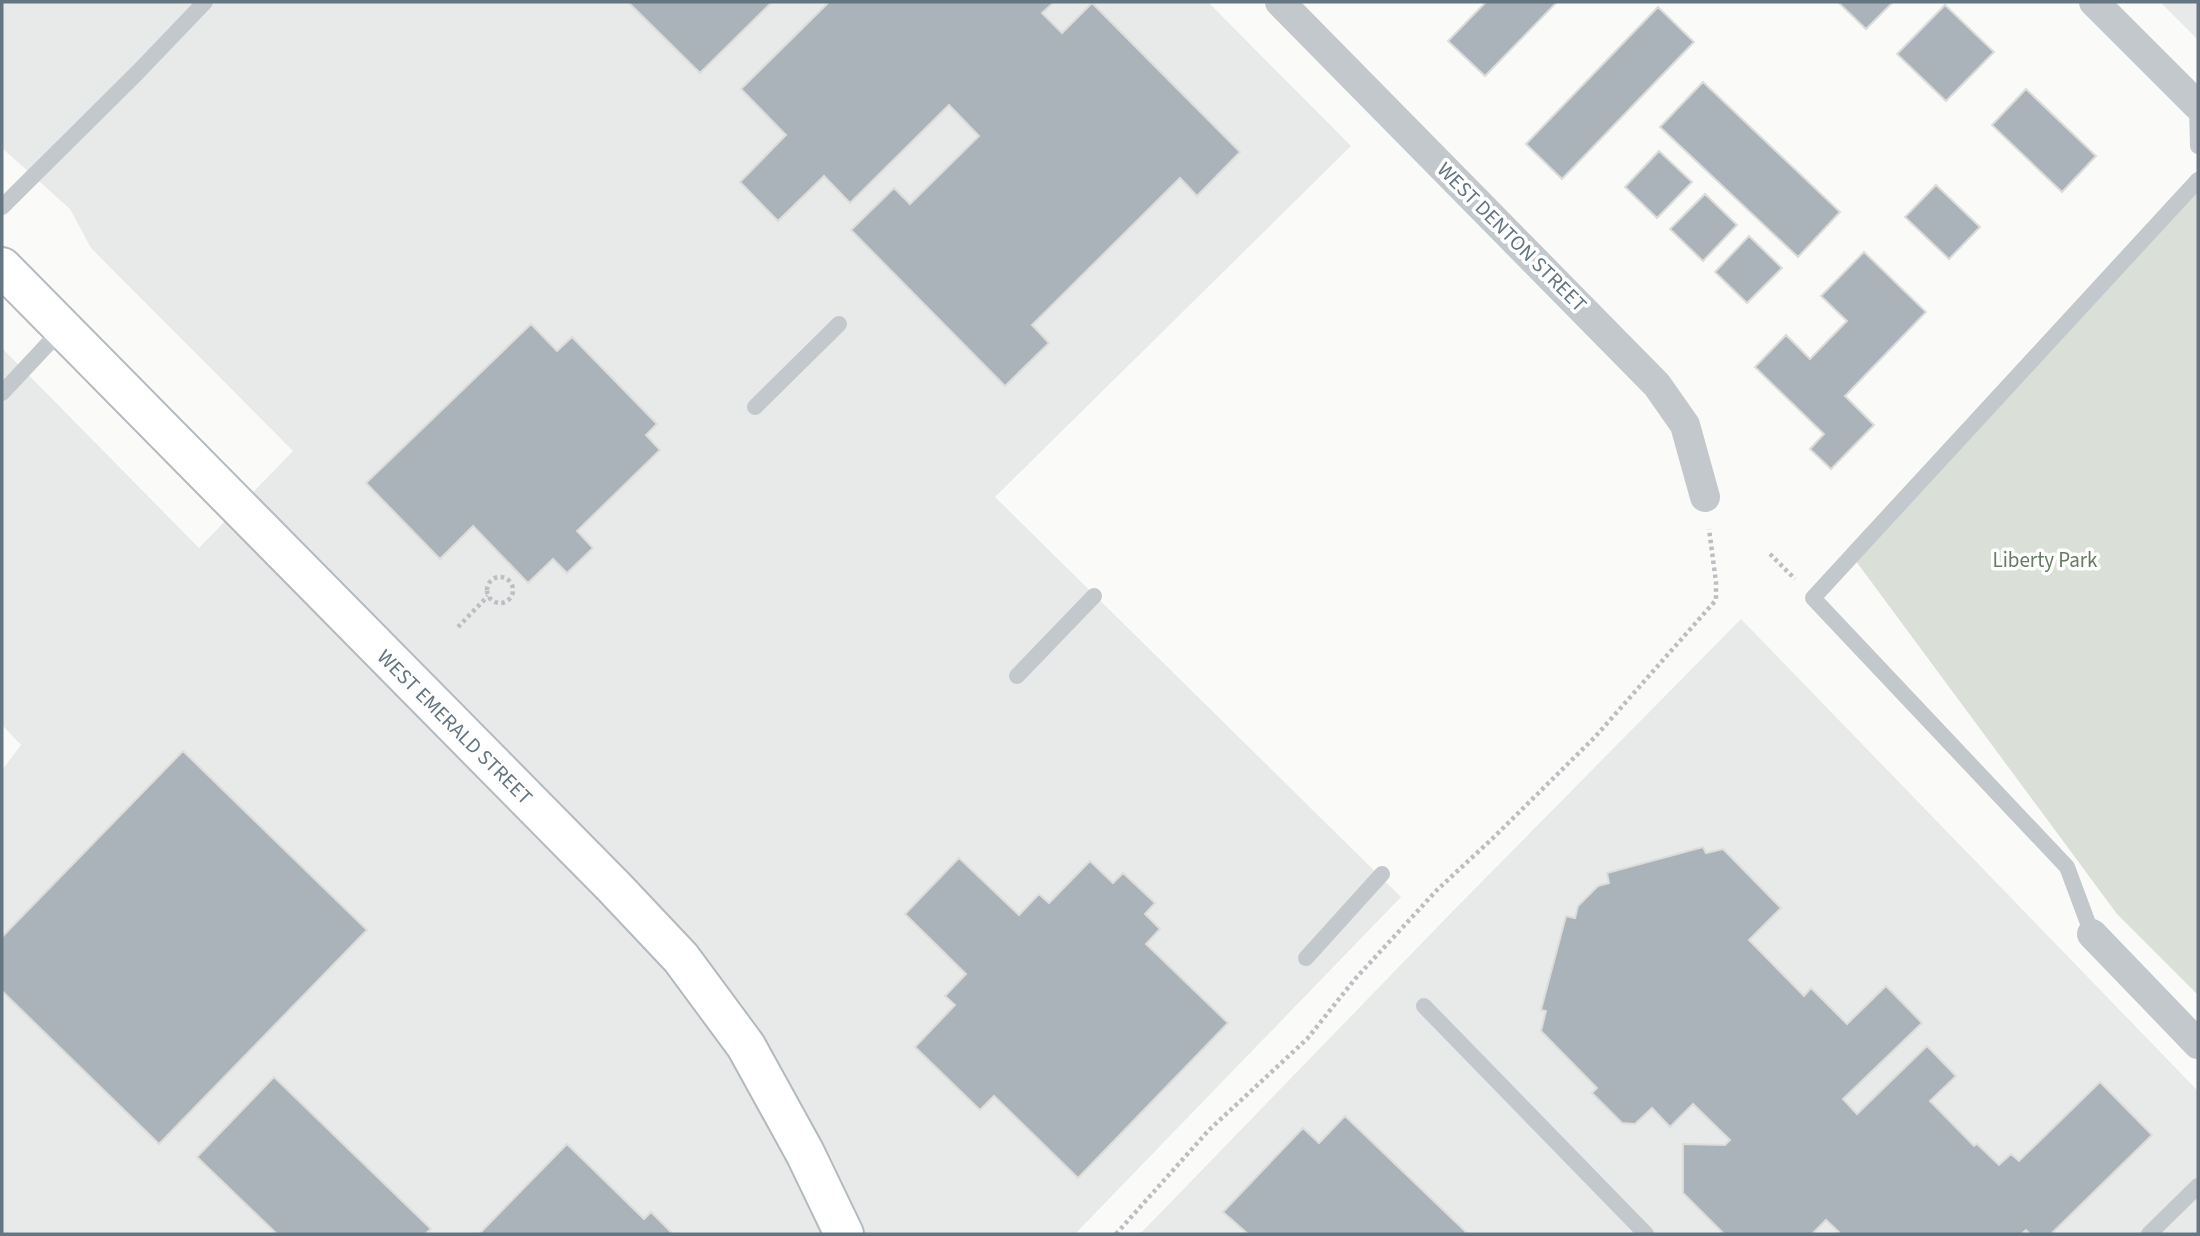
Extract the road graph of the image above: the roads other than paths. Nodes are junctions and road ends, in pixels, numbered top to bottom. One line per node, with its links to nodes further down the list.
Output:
1 (205, 2): 7 (lane)
2 (1280, 2): 13 (street, WEST DENTON STREET)
3 (2094, 2): 4 (street)
4 (2197, 104): 5 (lane)
5 (2198, 146)
6 (2198, 180): 17 (lane)
7 (2, 207)
8 (2, 267): 10 (main road, WEST EMERALD STREET)
9 (839, 324): 12 (lane)
10 (62, 329): 11 (lane); 22 (main road, WEST EMERALD STREET)
11 (2, 393)
12 (755, 407)
13 (1705, 496)
14 (1094, 596): 15 (lane)
15 (1017, 676)
16 (1382, 874): 18 (lane)
17 (2092, 934): 20 (street)
18 (1306, 958)
19 (1424, 1006): 23 (lane)
20 (2198, 1044)
21 (2198, 1186): 24 (lane)
22 (844, 1234)
23 (1646, 1234)
24 (2148, 1234)

